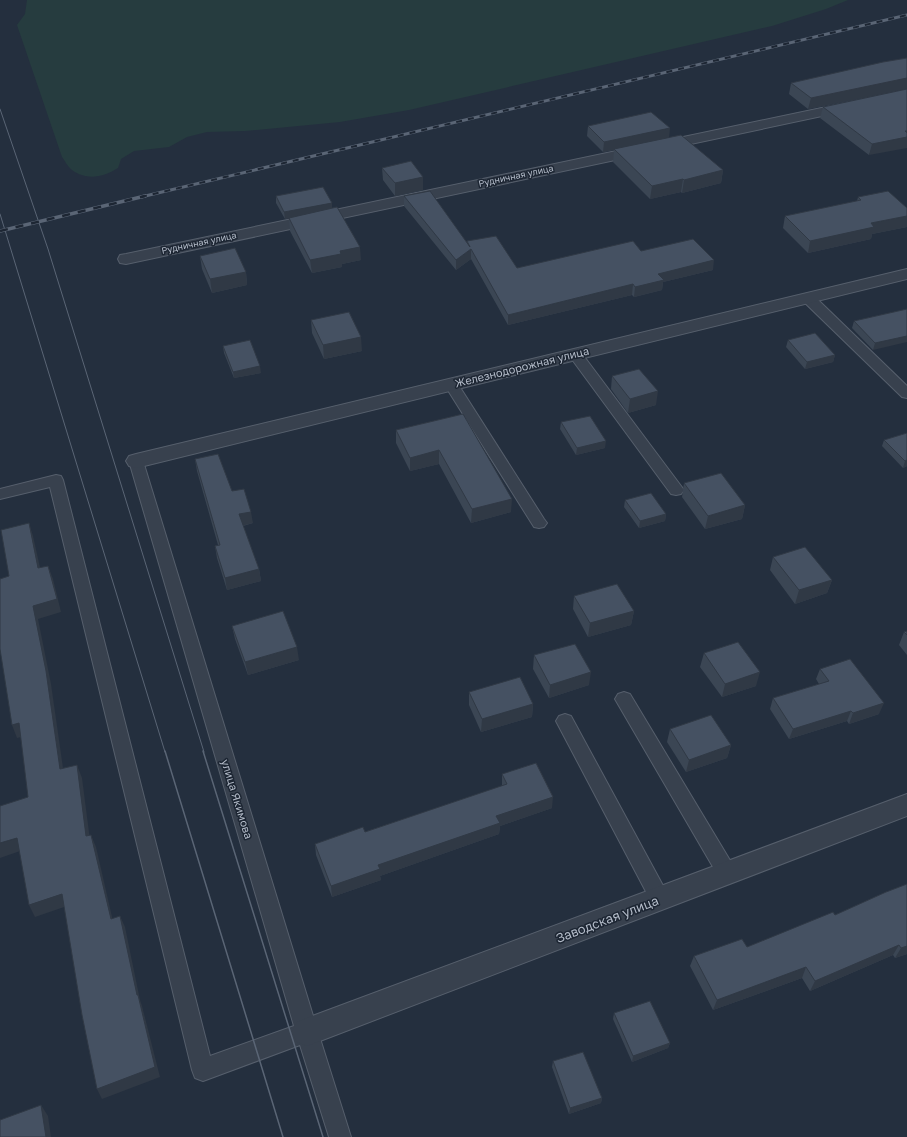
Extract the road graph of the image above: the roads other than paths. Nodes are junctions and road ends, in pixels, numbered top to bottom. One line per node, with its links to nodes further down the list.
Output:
1 (907, 94): 2 (street, Рудничная улица)
2 (126, 259)
3 (907, 274): 4 (street, Железнодорожная улица)
4 (808, 298): 5 (street, Железнодорожная улица); 7 (lane)
5 (575, 354): 6 (street, Железнодорожная улица); 9 (lane)
6 (451, 384): 8 (street, Железнодорожная улица); 11 (lane)
7 (907, 394)
8 (136, 461): 17 (lane, улица Якимова)
9 (676, 490)
10 (0, 494): 17 (lane)
11 (539, 523)
12 (624, 699): 15 (lane)
13 (565, 722): 16 (lane)
14 (907, 805): 15 (street, Заводская улица)
15 (727, 873): 16 (street, Заводская улица)
16 (660, 899): 17 (street, Заводская улица)
17 (307, 1032): 18 (lane, улица Якимова)
18 (340, 1137)

